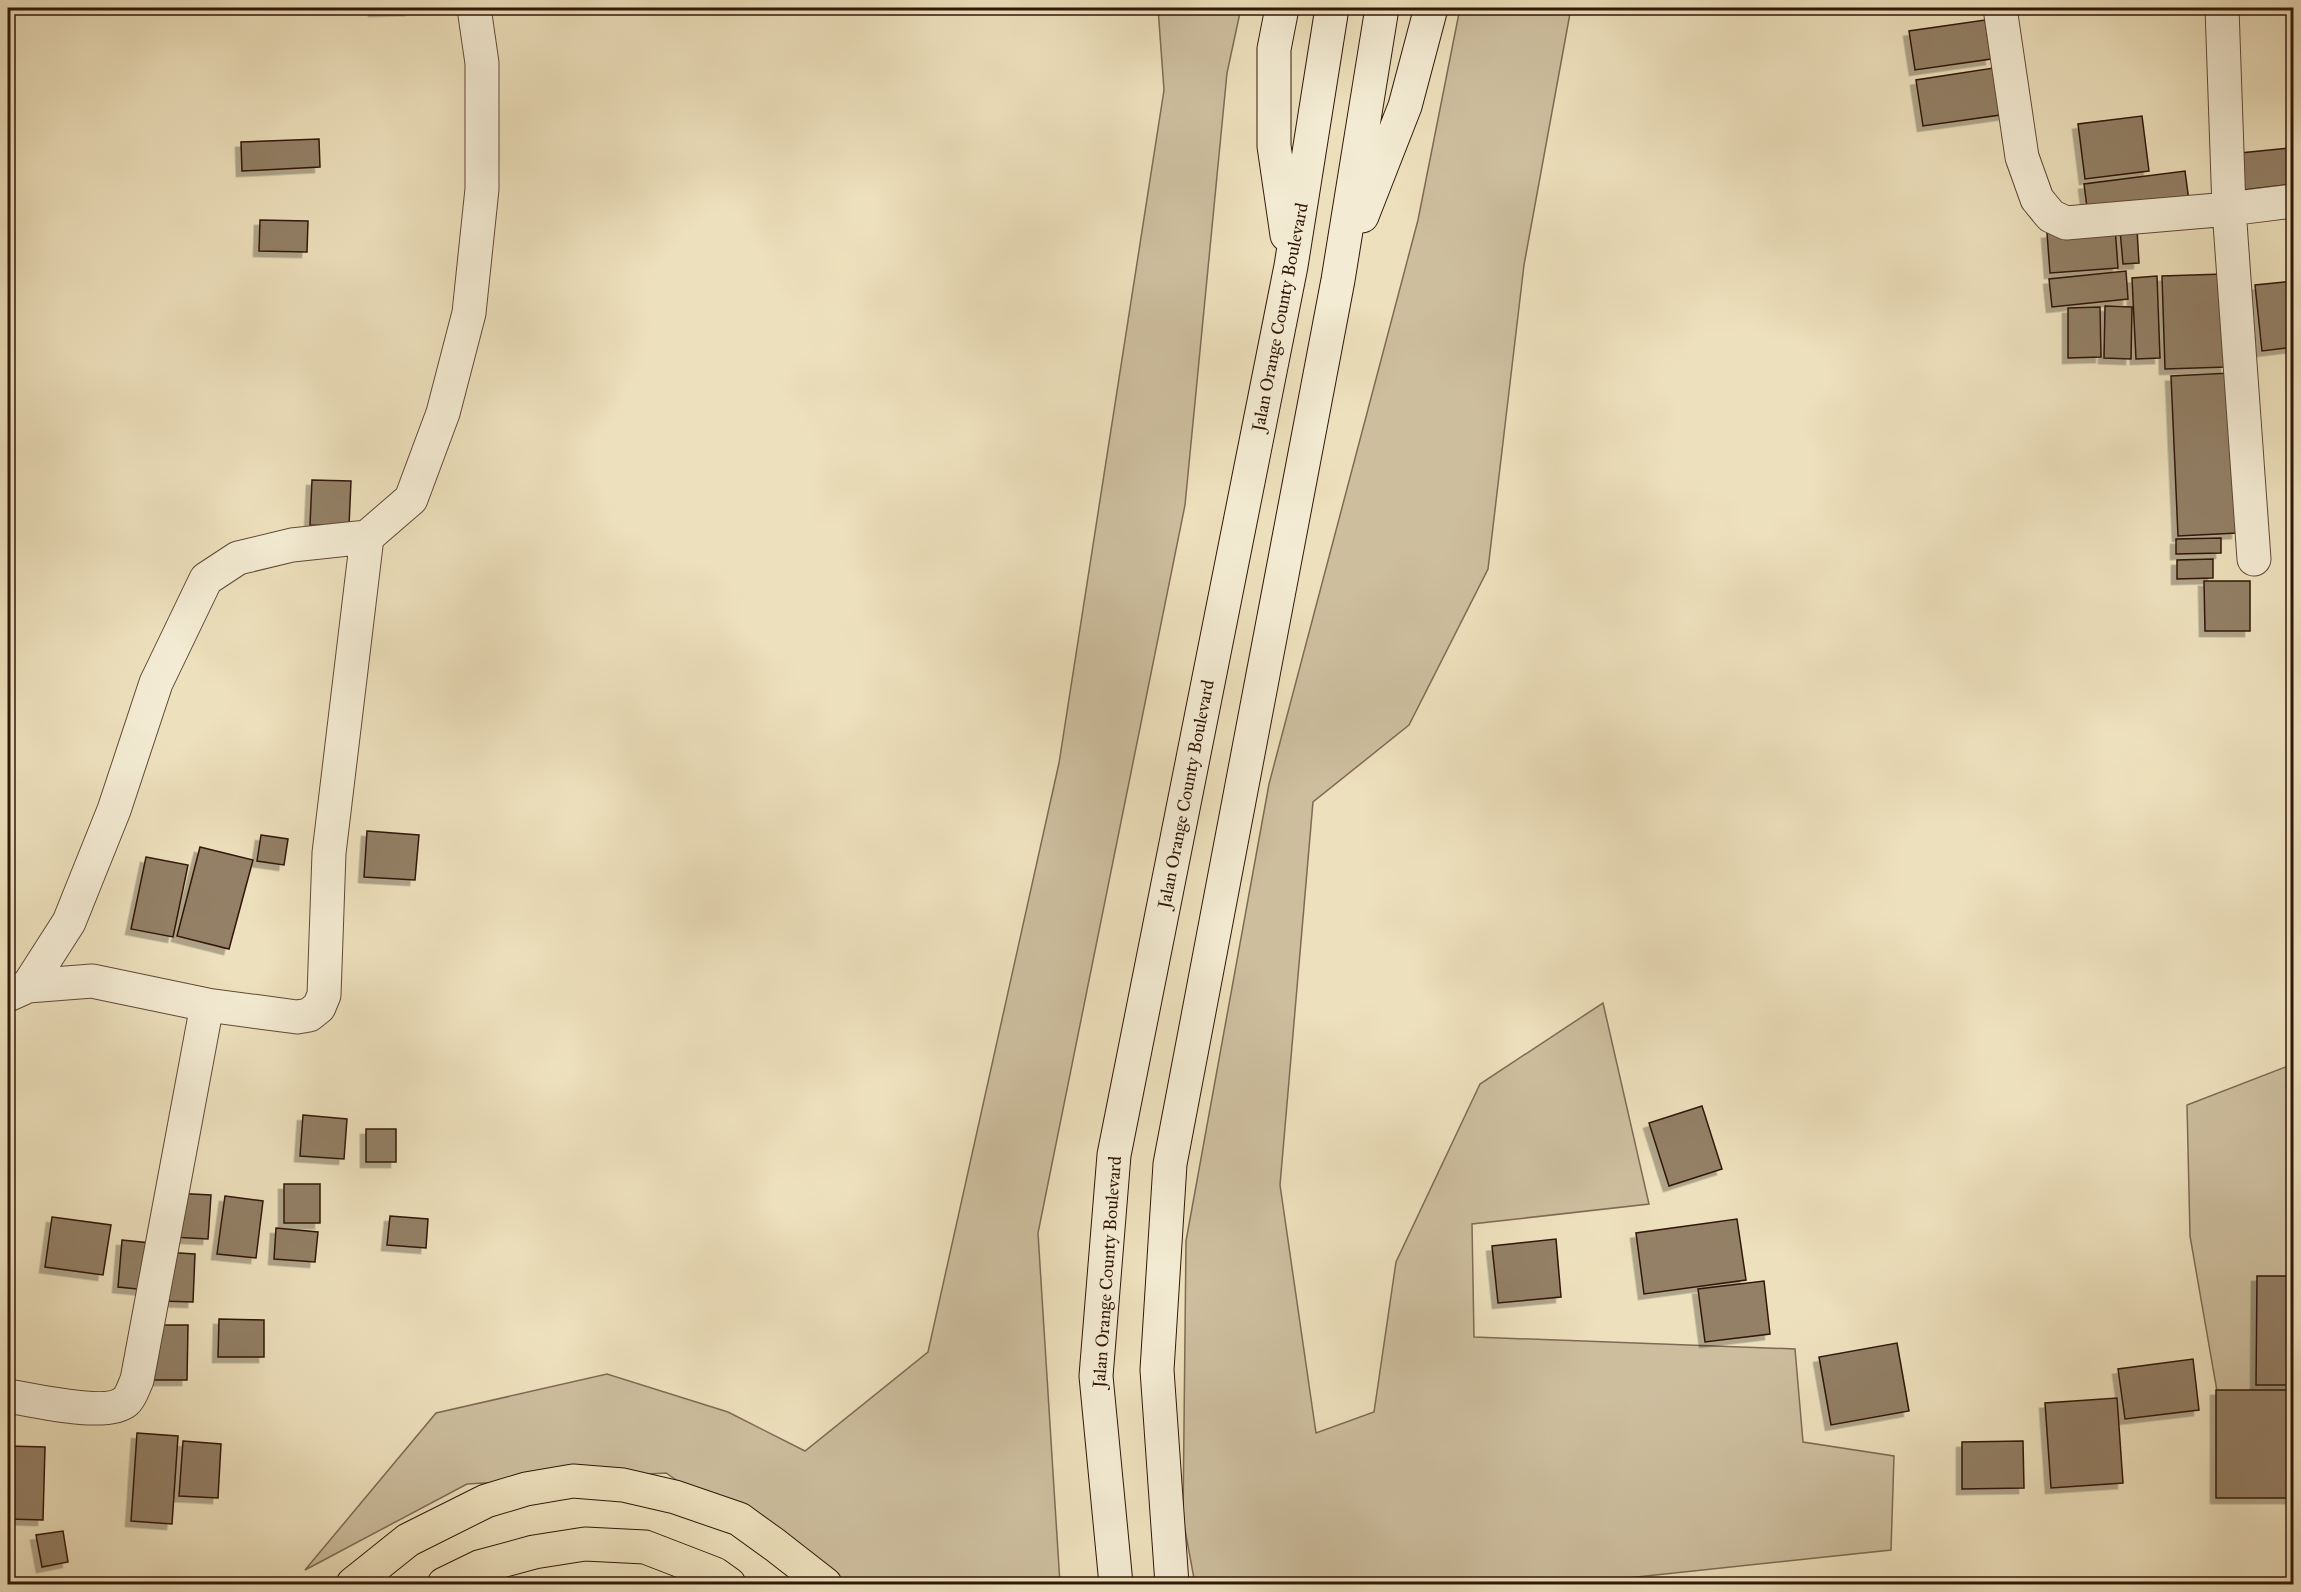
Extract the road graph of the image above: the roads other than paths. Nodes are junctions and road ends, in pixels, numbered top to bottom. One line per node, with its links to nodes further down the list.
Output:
1 (474, 8): 12 (main road)
2 (1282, 8): 10 (main road)
3 (1332, 8): 10 (main road, Jalan Orange County Boulevard)
4 (1382, 8): 11 (main road)
5 (1431, 8): 11 (main road)
6 (2000, 8): 9 (main road)
7 (2222, 8): 9 (main road)
8 (2294, 201): 9 (main road)
9 (2229, 209): 13 (main road)
10 (1291, 266): 21 (main road, Jalan Orange County Boulevard)
11 (1338, 280): 22 (main road)
12 (367, 537): 14 (main road); 15 (main road)
13 (2254, 559)
14 (18, 990): 15 (main road)
15 (207, 1005): 16 (main road)
16 (8, 1396)
17 (353, 1584): 20 (highway)
18 (444, 1584): 19 (highway)
19 (729, 1584)
20 (825, 1584)
21 (1116, 1584)
22 (1172, 1584)

